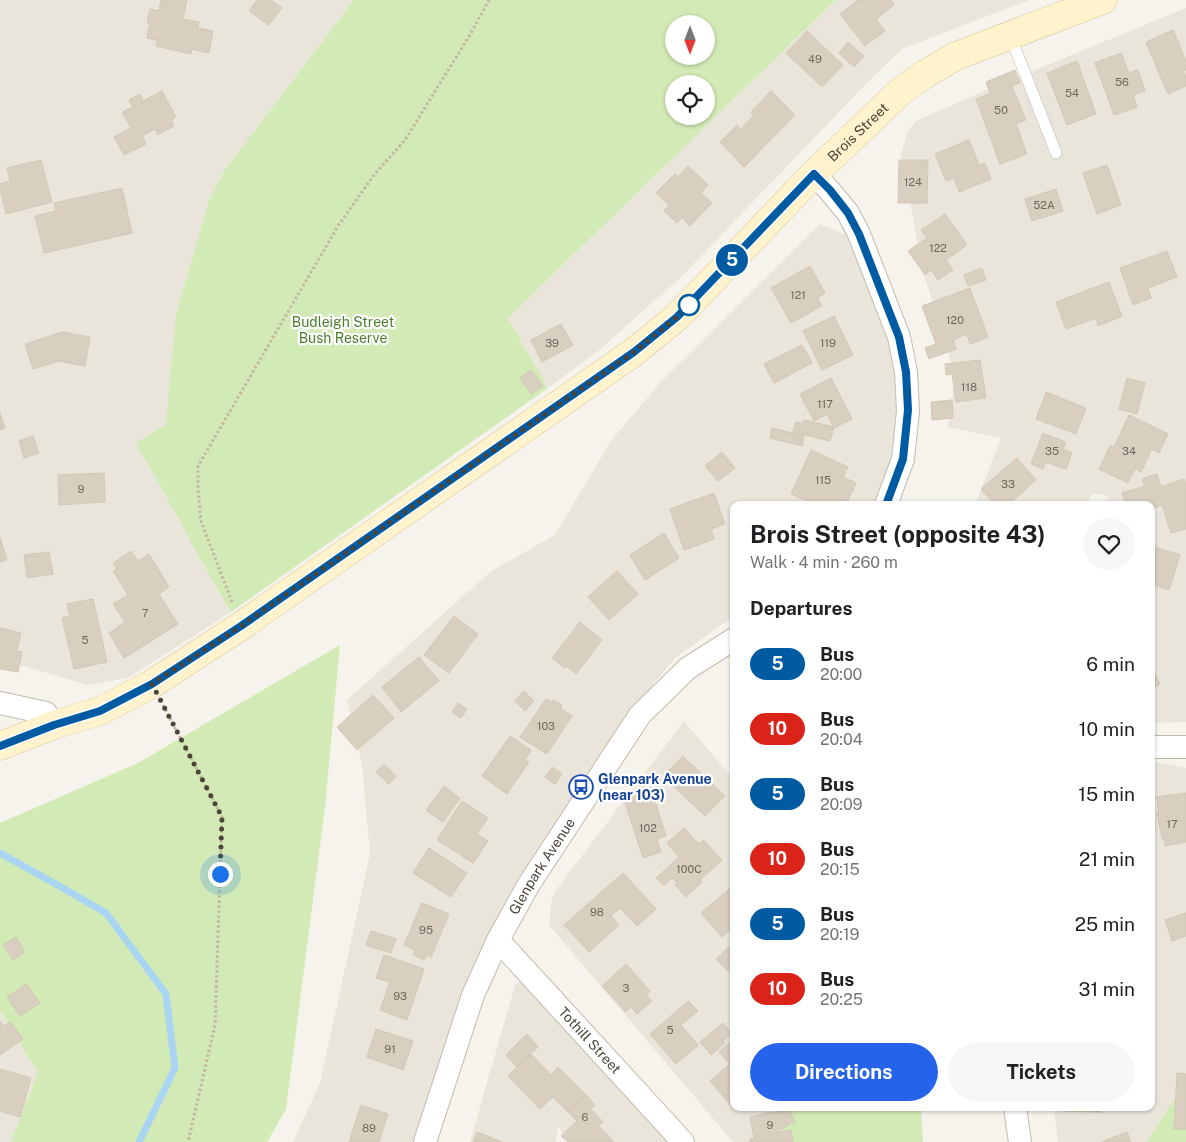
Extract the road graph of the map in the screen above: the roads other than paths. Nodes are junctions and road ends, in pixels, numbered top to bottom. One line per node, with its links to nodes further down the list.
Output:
1 (1104, 0): 2 (main road, Brois Street)
2 (1010, 35): 3 (lane); 4 (main road, Brois Street)
3 (1056, 153)
4 (814, 174): 5 (street); 8 (main road, Brois Street)
5 (887, 501)
6 (730, 642): 12 (street, Glenpark Avenue)
7 (0, 703): 8 (street)
8 (54, 725): 9 (main road, Brois Street)
9 (0, 746)
10 (1155, 747): 11 (street)
11 (1186, 747)
12 (498, 940): 14 (street, Glenpark Avenue); 15 (street, Tothill Street)
13 (1016, 1111): 16 (street)
14 (425, 1142)
15 (683, 1142)
16 (1020, 1142)

